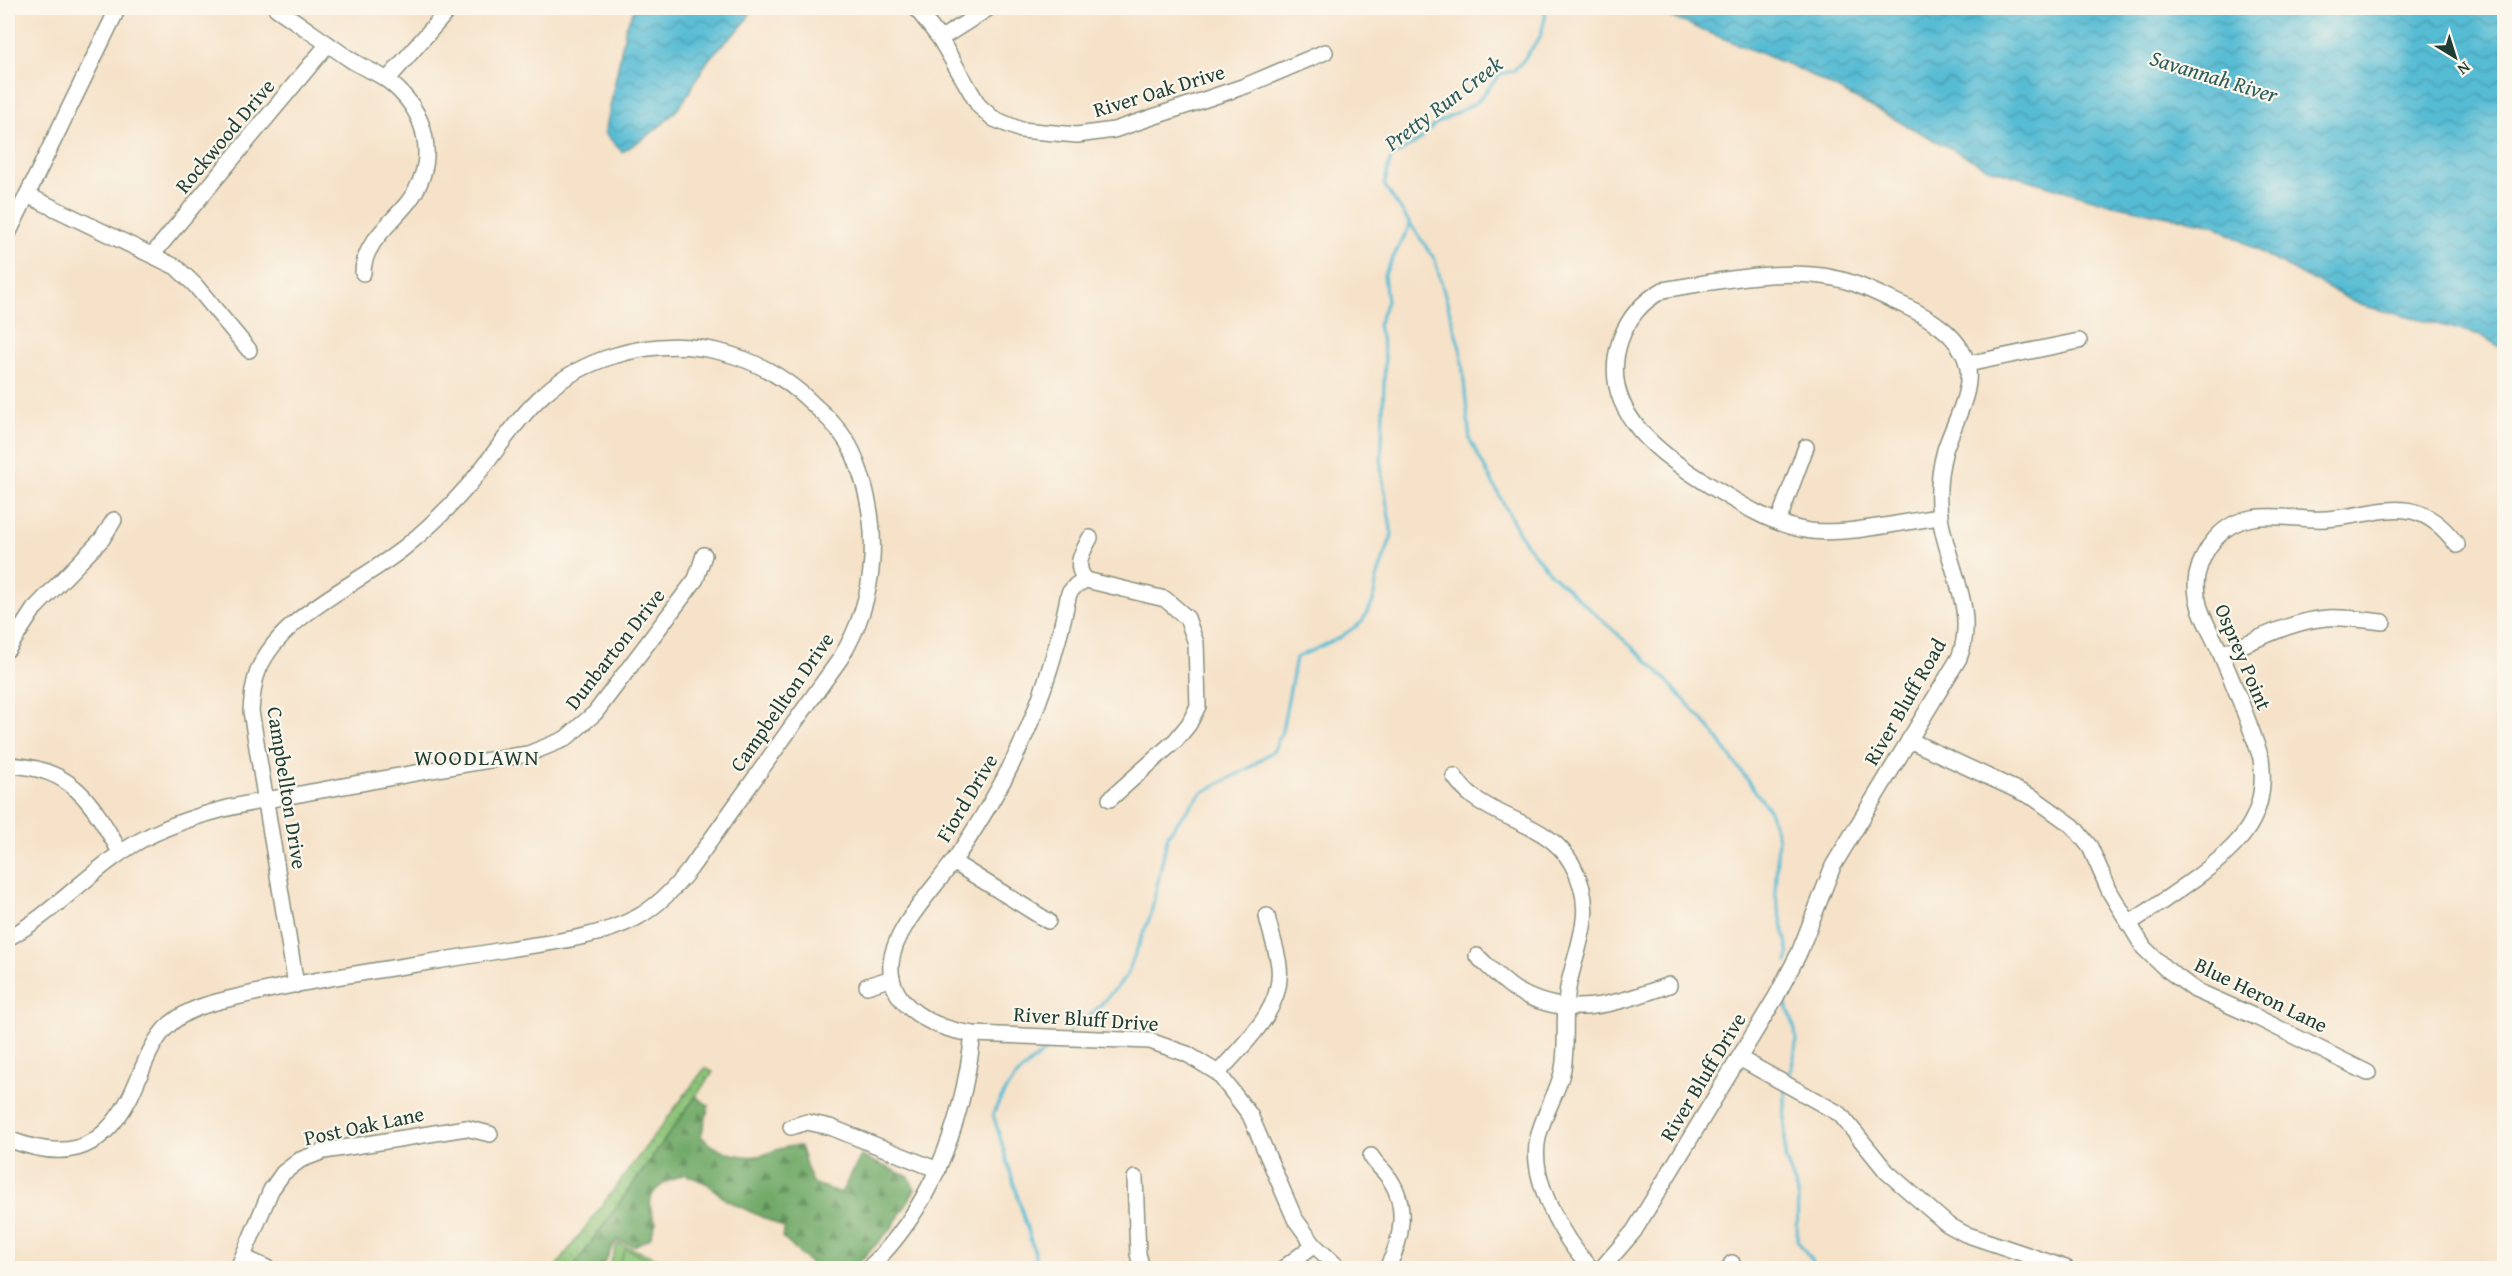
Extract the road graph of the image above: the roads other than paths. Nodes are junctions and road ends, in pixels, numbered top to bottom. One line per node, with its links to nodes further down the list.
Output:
1 (118, 8): 10 (street)
2 (276, 8): 7 (street)
3 (450, 8): 9 (street)
4 (916, 8): 6 (street, River Oak Drive)
5 (989, 8): 6 (street)
6 (940, 39): 8 (street, River Oak Drive)
7 (328, 44): 9 (street); 12 (street, Rockwood Drive)
8 (1325, 52)
9 (387, 80): 13 (street)
10 (27, 195): 11 (street); 12 (street)
11 (8, 234)
12 (153, 254): 15 (street)
13 (363, 273)
14 (2079, 341): 16 (street)
15 (249, 350)
16 (1967, 364): 18 (street, River Bluff Road); 20 (street)
17 (1806, 447): 20 (street)
18 (1939, 517): 20 (street); 28 (street, River Bluff Road)
19 (114, 520): 26 (street)
20 (1778, 522)
21 (1090, 538): 24 (street)
22 (2457, 545): 27 (street, Osprey Point)
23 (704, 555): 31 (street, Dunbarton Drive)
24 (1086, 580): 32 (street); 34 (street, Fiord Drive)
25 (2384, 622): 27 (street)
26 (8, 649)
27 (2221, 654): 38 (street, Osprey Point)
28 (1909, 741): 35 (street, River Bluff Road); 38 (street, Blue Heron Lane)
29 (8, 765): 33 (street)
30 (1454, 776): 45 (street)
31 (264, 799): 33 (street, Dunbarton Drive); 42 (street, Campbellton Drive); 42 (street, Campbellton Drive)
32 (1110, 799)
33 (120, 852): 39 (street, Dunbarton Drive)
34 (953, 862): 37 (street); 41 (street, Fiord Drive)
35 (1820, 896): 47 (street, River Bluff Drive)
36 (1267, 916): 48 (street)
37 (1048, 921)
38 (2128, 924): 49 (street, Blue Heron Lane)
39 (8, 938)
40 (1477, 956): 45 (street)
41 (892, 978): 44 (street); 46 (street)
42 (296, 985): 52 (street, Campbellton Drive)
43 (1669, 985): 45 (street)
44 (867, 986)
45 (1564, 1004): 64 (street)
46 (973, 1034): 48 (street, River Bluff Drive); 54 (street)
47 (1739, 1058): 65 (street, River Bluff Drive); 66 (street)
48 (1218, 1072): 56 (street, River Bluff Drive)
49 (2368, 1073)
50 (791, 1127): 54 (street)
51 (490, 1134): 57 (street, Post Oak Lane)
52 (8, 1139)
53 (1371, 1156): 63 (street)
54 (938, 1170): 59 (street)
55 (1135, 1178): 60 (street)
56 (1314, 1245): 61 (street); 62 (street, River Bluff Drive)
57 (241, 1263): 58 (street)
58 (267, 1269)
59 (869, 1269)
60 (1142, 1269)
61 (1284, 1269)
62 (1339, 1269)
63 (1387, 1269)
64 (1591, 1269)
65 (1602, 1269)
66 (2066, 1269)

